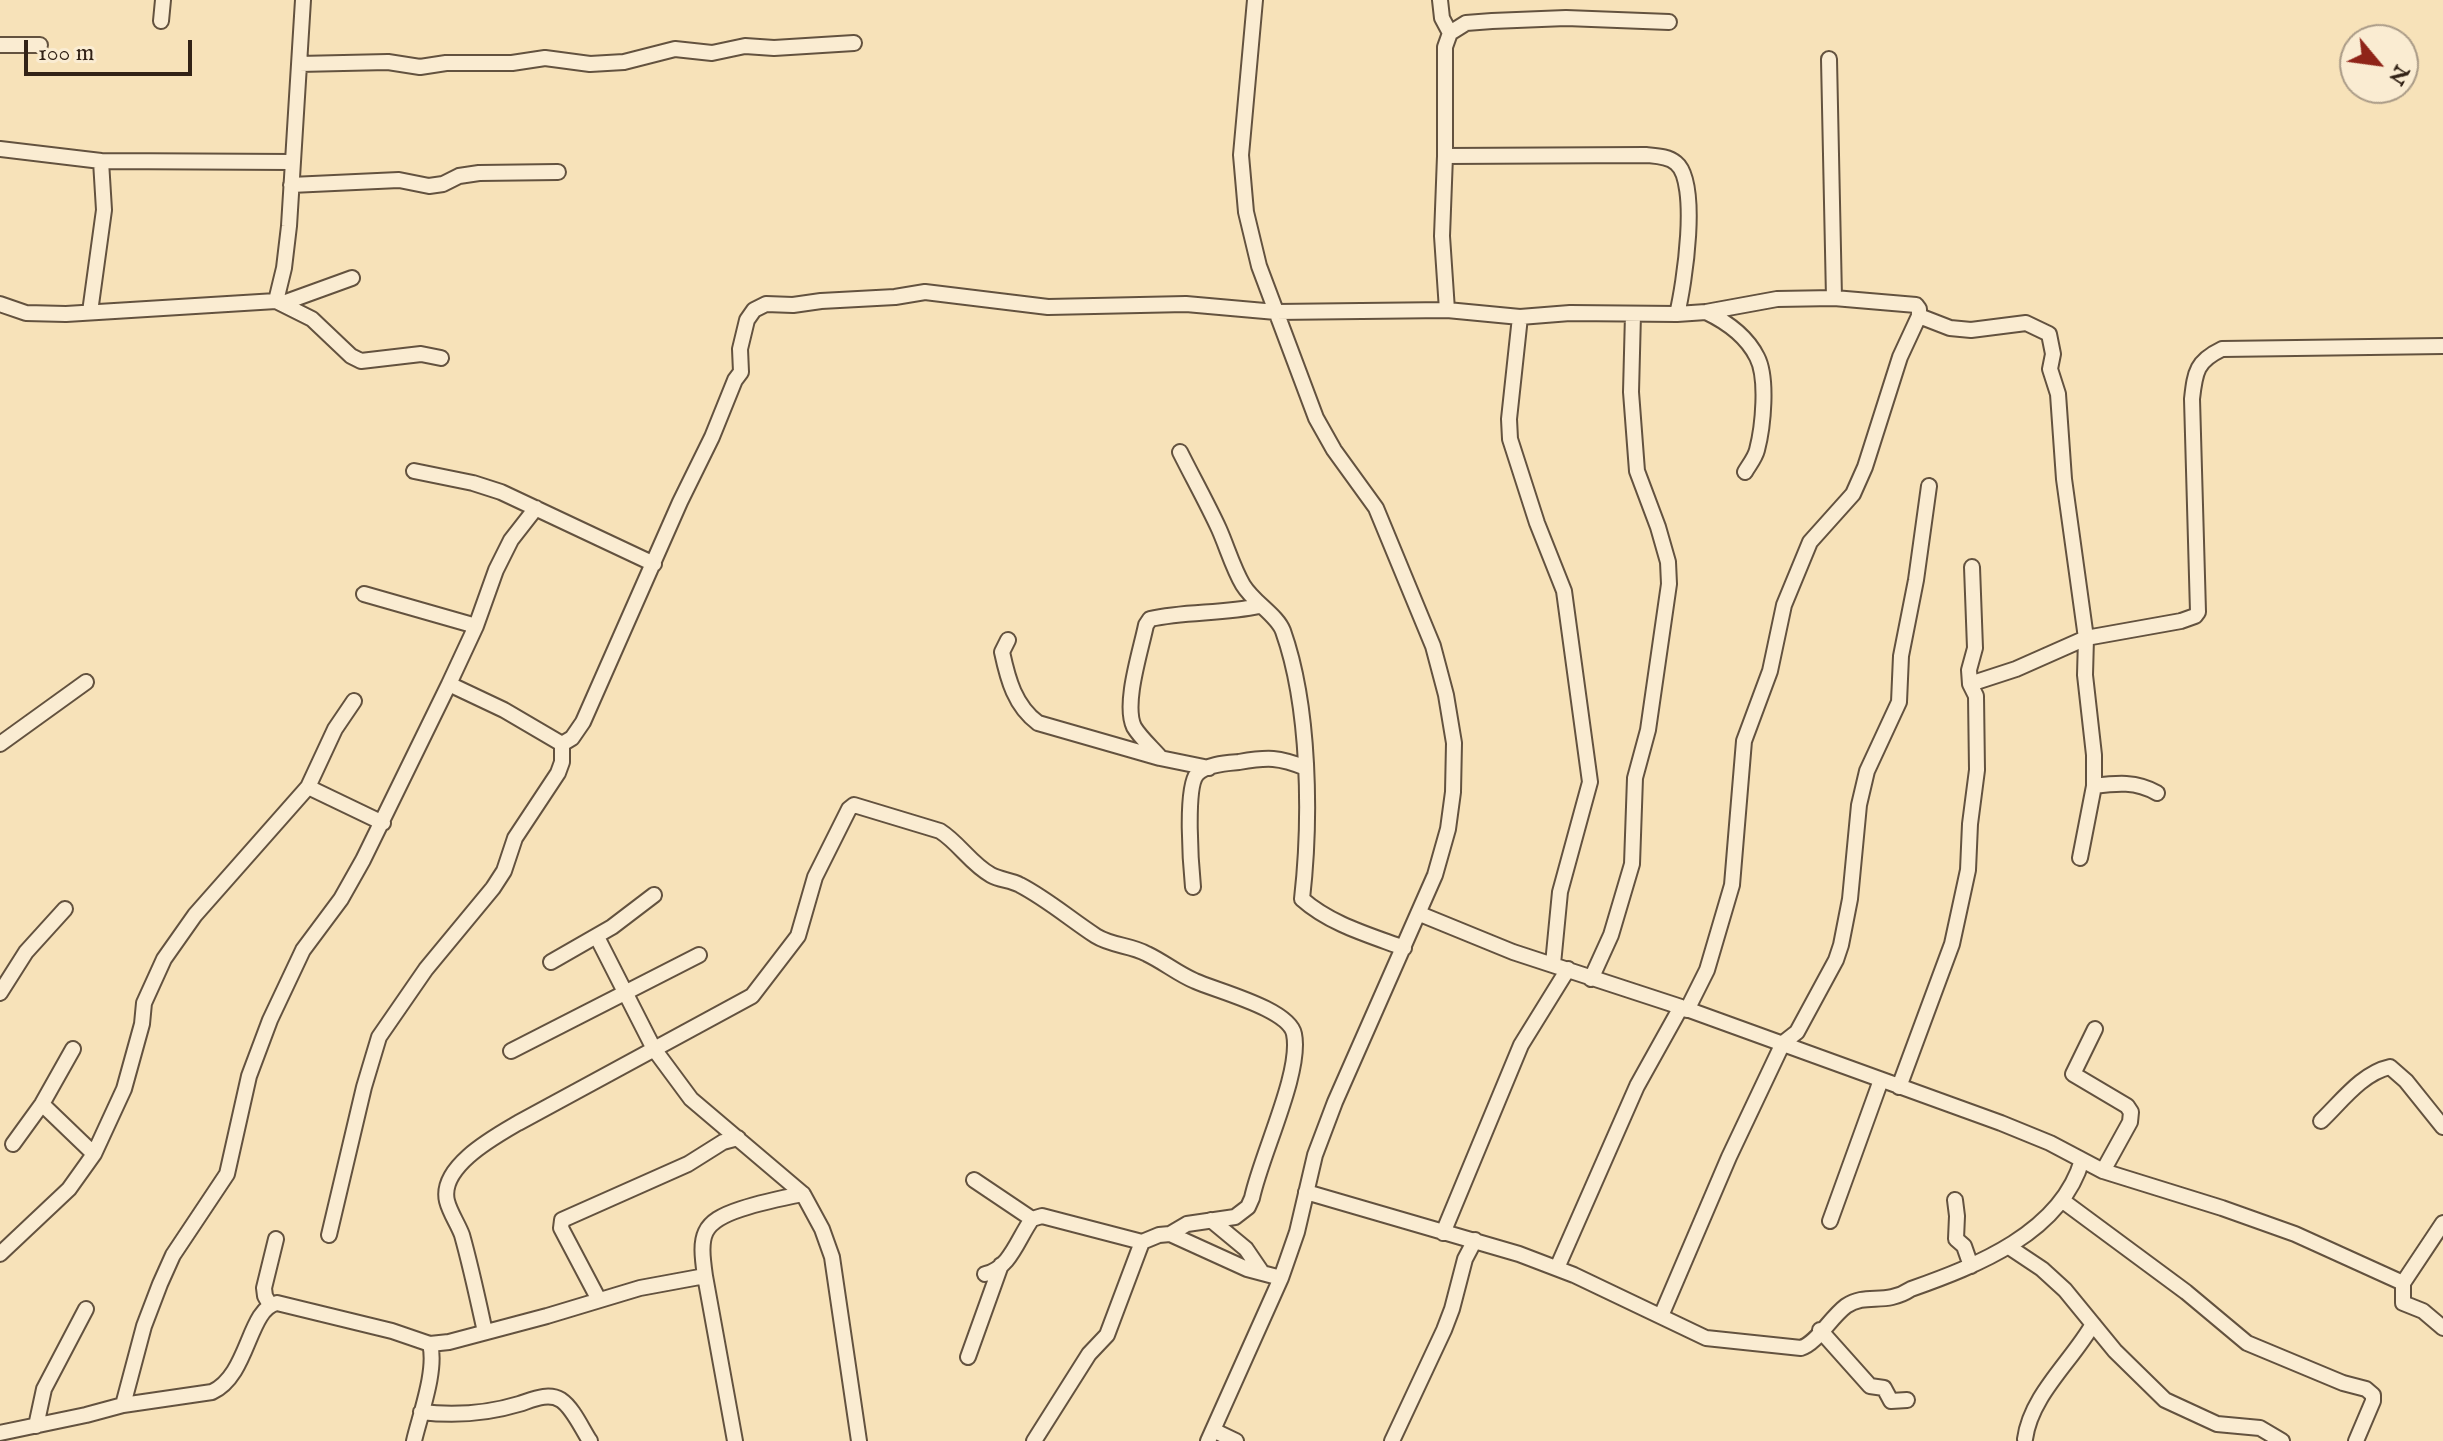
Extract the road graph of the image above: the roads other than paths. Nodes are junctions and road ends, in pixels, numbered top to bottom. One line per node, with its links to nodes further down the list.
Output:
1 (163, 0): 5 (street)
2 (303, 0): 12 (street)
3 (1255, 0): 25 (street)
4 (1440, 0): 7 (street)
5 (161, 21)
6 (1669, 22): 7 (street)
7 (1450, 33): 14 (street)
8 (854, 43): 12 (street)
9 (0, 45): 10 (street)
10 (40, 45)
11 (1829, 59): 20 (street)
12 (299, 64): 16 (street)
13 (0, 149): 15 (street)
14 (1445, 156): 23 (street); 28 (street)
15 (101, 161): 16 (street); 24 (street)
16 (292, 162): 18 (street)
17 (558, 172): 18 (street)
18 (291, 185): 21 (street)
19 (352, 278): 21 (street)
20 (1834, 298): 26 (street); 29 (street)
21 (280, 302): 24 (street); 32 (street)
22 (0, 304): 24 (street)
23 (1447, 310): 25 (street); 30 (street)
24 (90, 312)
25 (1276, 312): 38 (street); 62 (street)
26 (1706, 312): 28 (street); 35 (street)
27 (1633, 314): 28 (street); 30 (street); 69 (street)
28 (1677, 314)
29 (1919, 316): 43 (street); 72 (street)
30 (1520, 317): 67 (street)
31 (2443, 346): 43 (street)
32 (441, 358)
33 (1180, 452): 41 (street)
34 (414, 471): 37 (street)
35 (1745, 472)
36 (1929, 486): 74 (street)
37 (536, 508): 38 (street); 42 (street)
38 (654, 564): 50 (street)
39 (1972, 567): 47 (street)
40 (364, 594): 42 (street)
41 (1259, 606): 51 (street); 53 (street)
42 (476, 626): 46 (street)
43 (2086, 638): 47 (street); 54 (street)
44 (1008, 640): 51 (street)
45 (86, 682): 49 (street)
46 (449, 684): 50 (street); 57 (street)
47 (1970, 684): 79 (street)
48 (354, 701): 55 (street)
49 (0, 744)
50 (562, 744): 99 (street)
51 (1160, 758): 52 (street)
52 (1209, 768): 53 (street); 59 (street)
53 (1306, 768): 64 (street)
54 (2094, 786): 56 (street); 58 (street)
55 (308, 787): 57 (street); 85 (street)
56 (2157, 793)
57 (383, 823): 124 (street)
58 (2080, 858)
59 (1193, 887)
60 (654, 895): 63 (street)
61 (65, 909): 70 (street)
62 (1420, 914): 64 (street); 67 (street)
63 (597, 937): 66 (street); 71 (street)
64 (1404, 948): 89 (street)
65 (699, 955): 71 (street)
66 (551, 962)
67 (1553, 964): 68 (street)
68 (1568, 969): 69 (street); 97 (street)
69 (1591, 979): 72 (street)
70 (0, 993)
71 (628, 993): 76 (street); 77 (street)
72 (1684, 1009): 74 (street); 107 (street)
73 (2095, 1029): 87 (street)
74 (1783, 1043): 78 (street); 116 (street)
75 (73, 1049): 80 (street)
76 (654, 1049): 83 (street); 94 (street); 120 (street)
77 (511, 1051)
78 (1881, 1080): 79 (street); 95 (street)
79 (1899, 1087): 86 (street)
80 (42, 1104): 84 (street); 85 (street)
81 (2321, 1121): 82 (street)
82 (2443, 1127)
83 (738, 1138): 90 (street); 113 (street)
84 (13, 1144)
85 (94, 1154): 104 (street)
86 (2082, 1160): 87 (street); 92 (street)
87 (2103, 1171): 112 (street)
88 (974, 1180): 93 (street)
89 (1306, 1192): 97 (street); 111 (street)
90 (803, 1194): 110 (street); 133 (street)
91 (1955, 1200): 106 (street)
92 (2063, 1201): 103 (street); 138 (street)
93 (1032, 1219): 102 (street); 105 (street)
94 (1211, 1220): 98 (street); 108 (street)
95 (1830, 1221)
96 (2443, 1223): 112 (street)
97 (1443, 1233): 101 (street)
98 (1170, 1234): 102 (street); 108 (street)
99 (329, 1235)
100 (276, 1239): 114 (street)
101 (1475, 1240): 107 (street); 136 (street)
102 (1142, 1242): 134 (street)
103 (2009, 1247): 106 (street); 117 (street)
104 (0, 1254)
105 (1001, 1265): 109 (street); 122 (street)
106 (1971, 1266): 119 (street)
107 (1557, 1268): 116 (street)
108 (1261, 1271): 111 (street)
109 (985, 1274)
110 (705, 1276): 113 (street); 132 (street)
111 (1281, 1278): 128 (street)
112 (2403, 1283): 118 (street)
113 (599, 1300): 120 (street)
114 (270, 1305): 121 (street); 124 (street)
115 (86, 1309): 126 (street)
116 (1661, 1316): 119 (street)
117 (2093, 1324): 129 (street); 137 (street)
118 (2443, 1328)
119 (1820, 1330): 123 (street)
120 (485, 1332): 121 (street)
121 (430, 1344): 125 (street)
122 (968, 1357)
123 (1907, 1400)
124 (123, 1405): 126 (street)
125 (421, 1412): 130 (street); 131 (street)
126 (36, 1426): 127 (street)
127 (0, 1433)
128 (1210, 1436): 135 (street)
129 (2025, 1439)
130 (414, 1441)
131 (590, 1441)
132 (735, 1441)
133 (859, 1441)
134 (1034, 1441)
135 (1236, 1441)
136 (1392, 1441)
137 (2282, 1441)
138 (2356, 1441)

